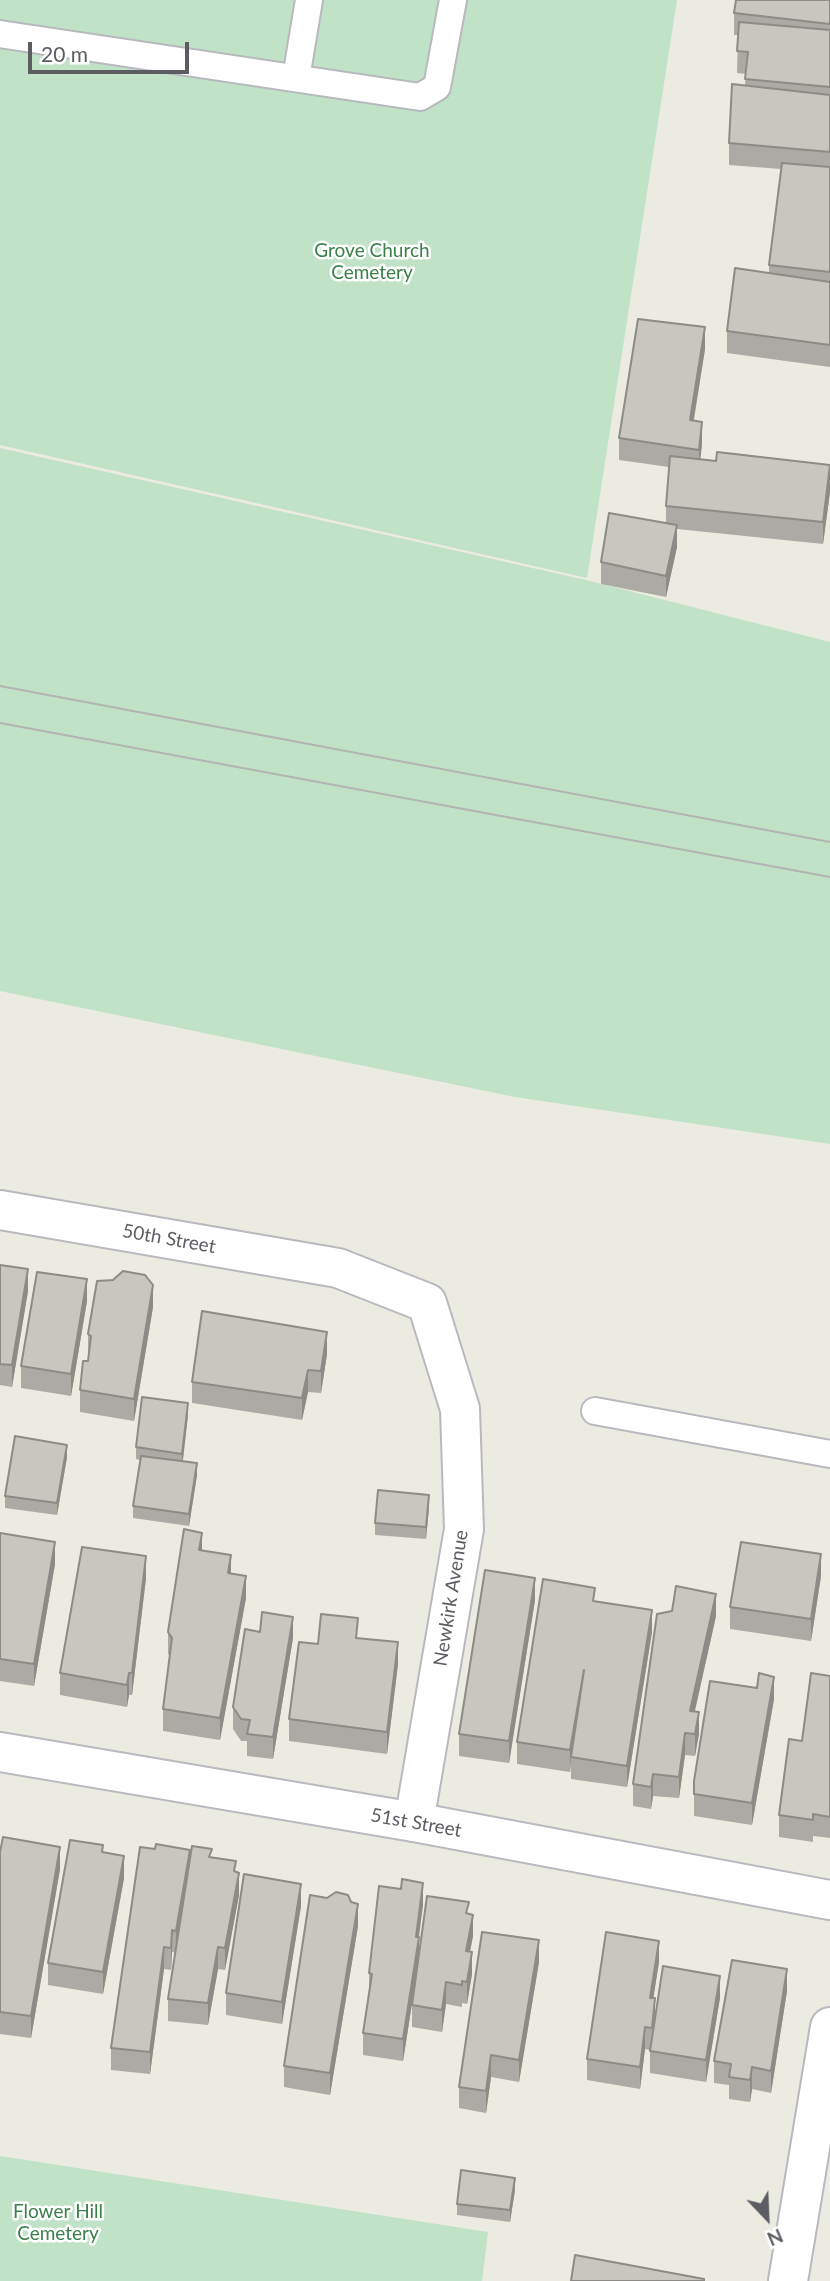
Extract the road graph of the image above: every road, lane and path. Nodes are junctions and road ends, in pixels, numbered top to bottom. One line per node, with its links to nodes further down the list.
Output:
1 (309, 0): 4 (lane)
2 (453, 0): 4 (lane)
3 (0, 34): 4 (lane)
4 (296, 78)
5 (0, 1210): 6 (street, 50th Street)
6 (338, 1268): 10 (street, Newkirk Avenue)
7 (595, 1411): 8 (lane)
8 (830, 1454)
9 (0, 1752): 10 (street, 51st Street)
10 (414, 1822): 11 (street, 51st Street)
11 (830, 1900)
12 (830, 2027): 13 (street)
13 (788, 2281)

